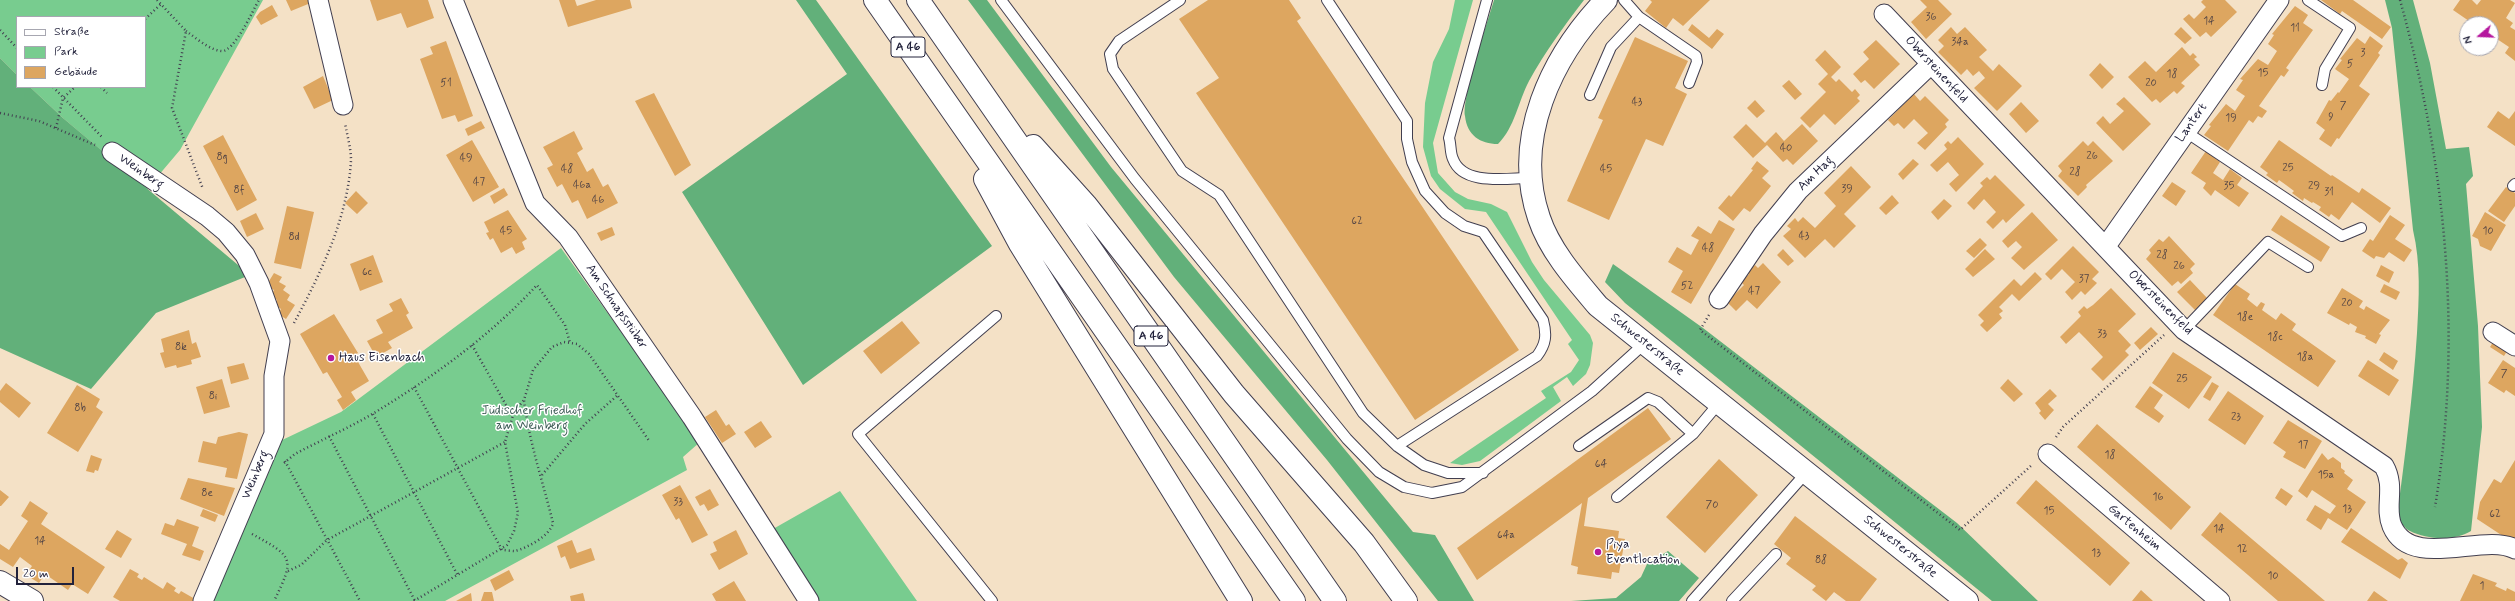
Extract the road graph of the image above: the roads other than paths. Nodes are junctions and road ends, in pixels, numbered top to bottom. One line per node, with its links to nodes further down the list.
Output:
1 (318, 0): 21 (street)
2 (452, 0): 47 (street, Am Schnapsstüber)
3 (875, 0): 19 (main road, A 46)
4 (918, 0): 16 (main road, A 46)
5 (1001, 0): 39 (lane)
6 (1180, 0): 36 (lane)
7 (1326, 0): 36 (lane)
8 (1487, 0): 24 (lane)
9 (1606, 0): 24 (main road, Schwesterstraße)
10 (1624, 0): 14 (lane)
11 (2278, 0): 22 (street, Lantert)
12 (2308, 0): 18 (lane)
13 (1884, 14): 15 (street, Obersteinenfeld)
14 (1639, 16): 17 (lane); 20 (lane)
15 (1930, 65): 26 (street, Obersteinenfeld); 28 (street, Am Hag)
16 (968, 71): 51 (main road, A 46); 52 (main road)
17 (1689, 83)
18 (2322, 85)
19 (941, 95): 49 (main road); 50 (main road, A 46)
20 (1590, 95)
21 (342, 105)
22 (2186, 132): 25 (lane); 26 (street, Lantert)
23 (112, 152): 46 (street, Weinberg)
24 (1529, 178): 32 (main road, Schwesterstraße)
25 (2361, 228)
26 (2106, 246): 30 (street, Obersteinenfeld)
27 (2308, 267): 30 (lane)
28 (1719, 299)
29 (996, 316): 48 (lane)
30 (2181, 326): 42 (street, Obersteinenfeld)
31 (2493, 332): 33 (street)
32 (1644, 344): 34 (main road, Schwesterstraße); 39 (lane)
33 (2515, 346)
34 (1719, 403): 35 (lane); 40 (main road, Schwesterstraße)
35 (1693, 434): 37 (lane); 41 (lane)
36 (1397, 446): 39 (lane)
37 (1579, 446)
38 (2048, 454): 56 (street, Gartenheim)
39 (1483, 473)
40 (1806, 473): 53 (lane); 55 (main road, Schwesterstraße)
41 (1617, 498)
42 (2515, 550)
43 (1776, 554): 54 (lane)
44 (0, 582): 45 (main road)
45 (32, 601)
46 (203, 601)
47 (809, 601)
48 (992, 601)
49 (1240, 601)
50 (1294, 601)
51 (1335, 601)
52 (1406, 601)
53 (1692, 601)
54 (1732, 601)
55 (1967, 601)
56 (2220, 601)

